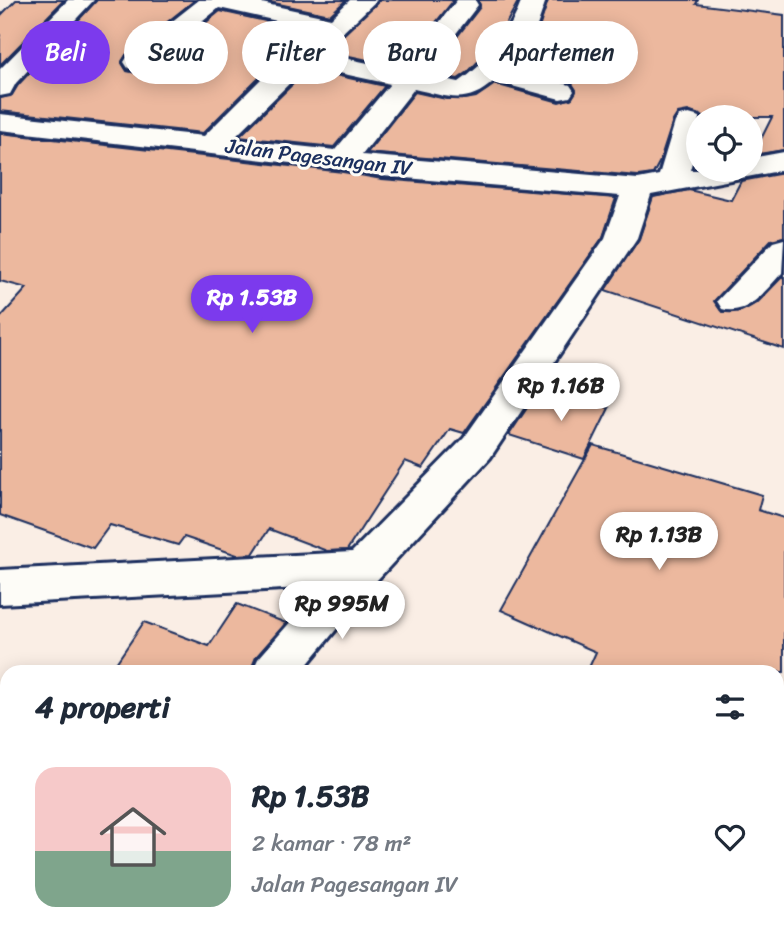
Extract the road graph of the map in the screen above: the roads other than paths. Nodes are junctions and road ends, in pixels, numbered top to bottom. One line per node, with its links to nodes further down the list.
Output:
1 (82, 0): 16 (street)
2 (214, 0): 6 (street); 7 (street)
3 (365, 0): 8 (street)
4 (534, 0): 10 (street)
5 (466, 5): 9 (street)
6 (188, 21)
7 (312, 21)
8 (341, 21)
9 (453, 21)
10 (526, 21)
11 (274, 84): 20 (street)
12 (404, 84): 21 (street)
13 (431, 84): 14 (street)
14 (475, 84)
15 (535, 84): 17 (street)
16 (0, 88)
17 (560, 91)
18 (0, 122): 20 (street, Jalan Pagesangan IV)
19 (686, 127): 23 (street)
20 (211, 145): 21 (street, Jalan Pagesangan IV)
21 (343, 160): 23 (street, Jalan Pagesangan IV)
22 (686, 180): 23 (street, Jalan Pagesangan IV)
23 (655, 185): 26 (street)
24 (784, 248): 25 (street)
25 (734, 301)
26 (362, 568): 27 (street); 28 (street)
27 (0, 587)
28 (280, 665)

